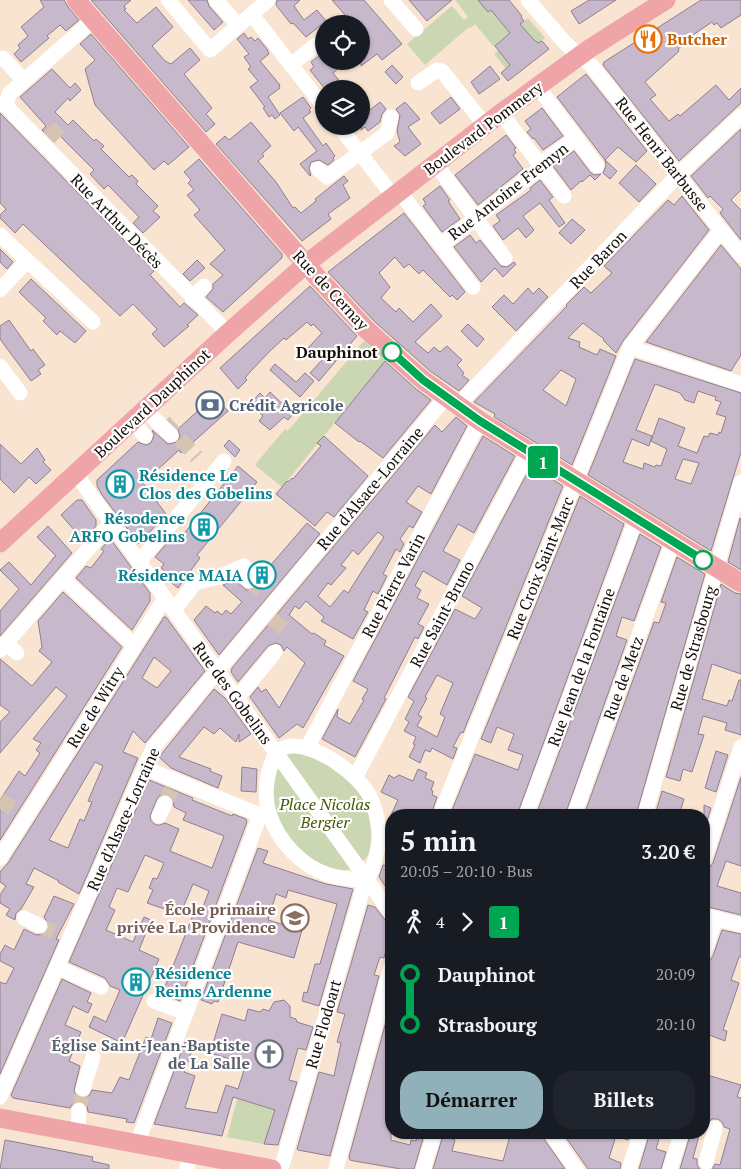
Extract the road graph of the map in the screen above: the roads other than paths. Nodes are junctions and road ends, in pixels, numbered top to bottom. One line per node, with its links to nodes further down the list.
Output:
1 (76, 0): 8 (main road, Rue de Cernay)
2 (168, 0): 10 (street)
3 (216, 0): 10 (street)
4 (268, 0): 10 (street)
5 (391, 0): 11 (street)
6 (528, 0): 13 (street, Rue Henri Barbusse)
7 (666, 0): 13 (main road, Boulevard Pommery)
8 (93, 20): 16 (street, Rue Arthur Décès); 41 (main road, Rue de Cernay)
9 (256, 20): 15 (street)
10 (238, 25)
11 (416, 29)
12 (315, 45): 15 (street)
13 (580, 56): 18 (main road, Boulevard Pommery); 31 (street, Rue Henri Barbusse)
14 (3, 58): 16 (street)
15 (291, 65): 19 (street)
16 (24, 81): 45 (street, Rue Arthur Décès)
17 (418, 83): 23 (street)
18 (538, 87): 20 (main road, Boulevard Pommery); 25 (street)
19 (315, 96)
20 (501, 113): 23 (main road, Boulevard Pommery); 29 (street)
21 (741, 116): 31 (street, Rue Baron)
22 (391, 117): 26 (street)
23 (485, 125): 27 (main road, Boulevard Pommery)
24 (345, 135): 26 (street)
25 (576, 138): 28 (street); 29 (street, Rue Antoine Fremyn)
26 (360, 154): 30 (street); 32 (street)
27 (435, 163): 32 (main road, Boulevard Pommery); 34 (street)
28 (597, 166)
29 (542, 167): 33 (street); 34 (street, Rue Antoine Fremyn)
30 (318, 169)
31 (678, 175): 35 (street, Rue Henri Barbusse); 52 (street, Rue Baron)
32 (396, 194): 37 (street); 41 (main road, Boulevard Pommery)
33 (564, 196)
34 (476, 218): 37 (street, Rue Antoine Fremyn); 39 (street)
35 (721, 230): 38 (street, Rue Henri Barbusse); 48 (street, Rue Croix Saint-Marc)
36 (0, 235): 40 (street)
37 (441, 245): 43 (street)
38 (741, 256)
39 (505, 258)
40 (27, 261): 44 (street); 46 (street)
41 (306, 264): 47 (main road, Boulevard Dauphinot); 52 (main road, Rue de Cernay)
42 (204, 286): 45 (street)
43 (473, 287)
44 (0, 290)
45 (192, 298): 47 (street, Rue Arthur Décès)
46 (92, 322)
47 (228, 333): 53 (main road, Boulevard Dauphinot)
48 (630, 348): 50 (street); 60 (street, Rue Croix Saint-Marc)
49 (0, 366): 51 (street)
50 (741, 384)
51 (20, 393)
52 (451, 401): 54 (main road, Rue de Cernay); 75 (street, Rue d'Alsace-Lorraine)
53 (139, 416): 55 (street); 56 (street); 59 (main road, Boulevard Dauphinot)
54 (480, 421): 57 (main road, Rue de Cernay); 78 (street, Rue Pierre Varin)
55 (146, 436)
56 (171, 436)
57 (528, 452): 60 (main road, Rue de Cernay); 81 (street, Rue Saint-Bruno)
58 (224, 461): 66 (street)
59 (76, 474): 63 (street, Rue des Gobelins); 64 (main road, Boulevard Dauphinot)
60 (575, 481): 62 (main road, Rue de Cernay); 82 (street, Rue Croix Saint-Marc)
61 (741, 482): 67 (street, Rue de Strasbourg)
62 (636, 518): 65 (main road, Rue de Cernay); 83 (street, Rue Jean de la Fontaine)
63 (111, 523): 66 (street, Rue des Gobelins); 68 (street)
64 (2, 537)
65 (673, 541): 67 (main road, Rue de Cernay); 84 (street, Rue de Metz)
66 (139, 562): 71 (street, Rue des Gobelins)
67 (716, 568): 70 (main road, Rue de Cernay); 85 (street, Rue de Strasbourg)
68 (62, 578): 72 (street); 73 (street)
69 (250, 581): 71 (street, Rue de Witry)
70 (741, 583)
71 (169, 604): 72 (street, Rue de Witry); 75 (street, Rue des Gobelins)
72 (134, 645): 88 (street, Rue de Witry)
73 (8, 649)
74 (275, 652): 76 (street)
75 (218, 671): 76 (street, Rue des Gobelins); 80 (street, Rue d'Alsace-Lorraine)
76 (237, 698): 79 (street, Rue des Gobelins)
77 (741, 747): 87 (street)
78 (307, 748): 79 (street); 81 (street)
79 (276, 753): 86 (street); 89 (street, Rue des Gobelins)
80 (144, 768): 86 (street); 95 (street, Rue d'Alsace-Lorraine)
81 (356, 776): 89 (street)
82 (442, 809)
83 (528, 809)
84 (576, 809)
85 (647, 809)
86 (264, 814): 89 (street); 99 (street)
87 (710, 842)
88 (0, 858)
89 (368, 880): 90 (street, Rue des Gobelins); 116 (street, Rue Flodoart)
90 (385, 904)
91 (710, 916): 93 (street)
92 (24, 918): 94 (street)
93 (741, 924)
94 (40, 926)
95 (57, 967): 96 (street); 102 (street, Rue d'Alsace-Lorraine)
96 (101, 987)
97 (385, 988): 117 (street)
98 (154, 1001): 99 (street)
99 (186, 1014): 111 (street)
100 (93, 1057): 101 (street)
101 (83, 1089)
102 (0, 1097)
103 (79, 1110): 106 (street)
104 (0, 1118): 106 (main road)
105 (715, 1128): 113 (street)
106 (78, 1133): 111 (main road)
107 (433, 1139): 118 (street)
108 (555, 1139): 119 (street)
109 (639, 1139): 120 (street)
110 (680, 1139): 121 (street)
111 (137, 1144): 112 (main road)
112 (188, 1161): 114 (main road)
113 (706, 1162)
114 (222, 1164): 115 (main road)
115 (272, 1169)
116 (281, 1169)
117 (336, 1169)
118 (423, 1169)
119 (576, 1169)
120 (629, 1169)
121 (670, 1169)

